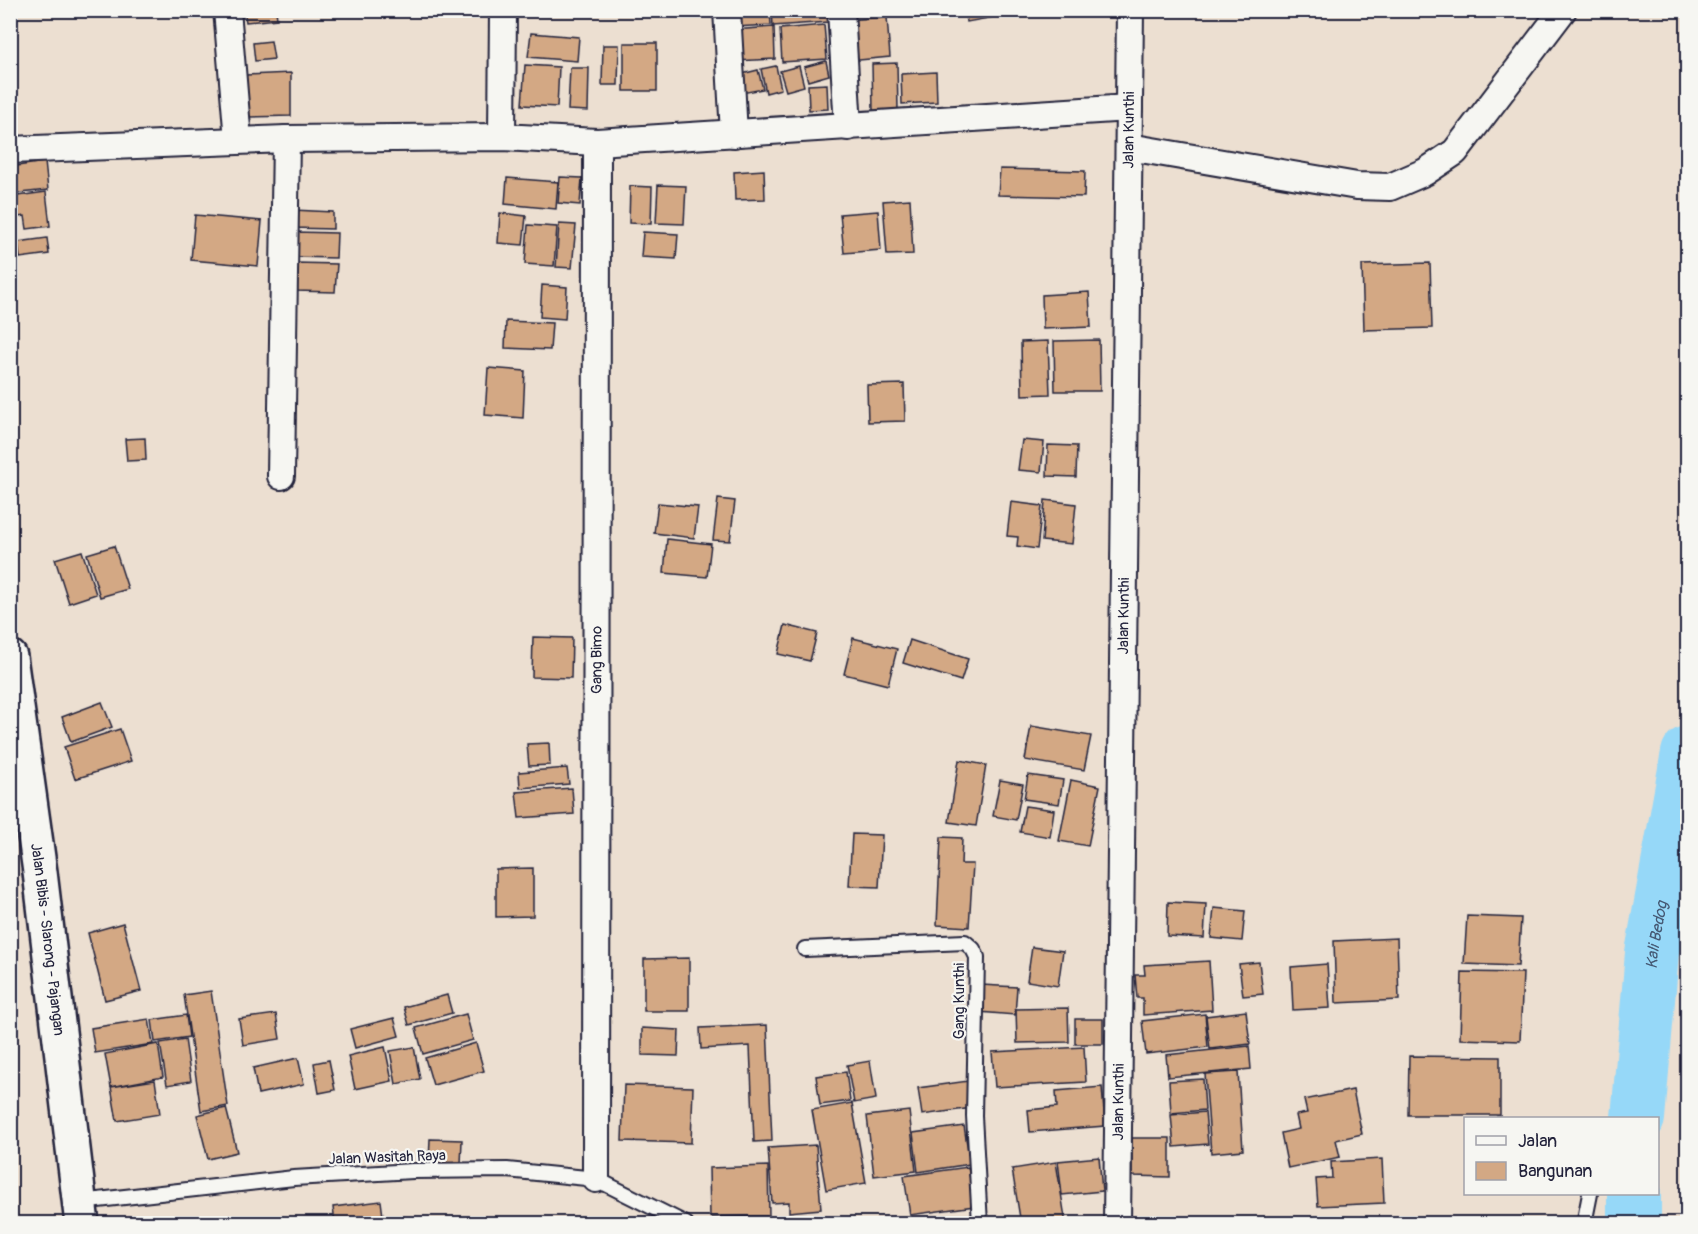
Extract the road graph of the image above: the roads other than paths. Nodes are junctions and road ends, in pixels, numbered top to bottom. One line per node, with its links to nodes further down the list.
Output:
1 (227, 10): 12 (street)
2 (503, 10): 10 (street)
3 (727, 10): 9 (street)
4 (841, 10): 8 (street)
5 (1130, 10): 7 (street, Jalan Kunthi)
6 (1563, 10): 14 (street)
7 (1129, 108): 8 (street); 14 (street, Jalan Kunthi)
8 (848, 127): 9 (street)
9 (734, 134): 13 (street)
10 (502, 137): 11 (street); 13 (street)
11 (286, 139): 12 (street); 16 (street)
12 (238, 140): 15 (street)
13 (597, 142): 19 (street, Gang Bimo)
14 (1129, 147): 24 (street, Jalan Kunthi)
15 (10, 150)
16 (281, 476)
17 (10, 657): 21 (main road, Jalan Bibis - Slarong - Pajangan)
18 (805, 949): 23 (lane, Gang Kunthi)
19 (596, 1179): 21 (lane, Jalan Wasitah Raya); 22 (lane, Jalan Wasitah Raya)
20 (1590, 1195): 25 (lane)
21 (81, 1213)
22 (686, 1224)
23 (980, 1224)
24 (1117, 1224)
25 (1584, 1224)

